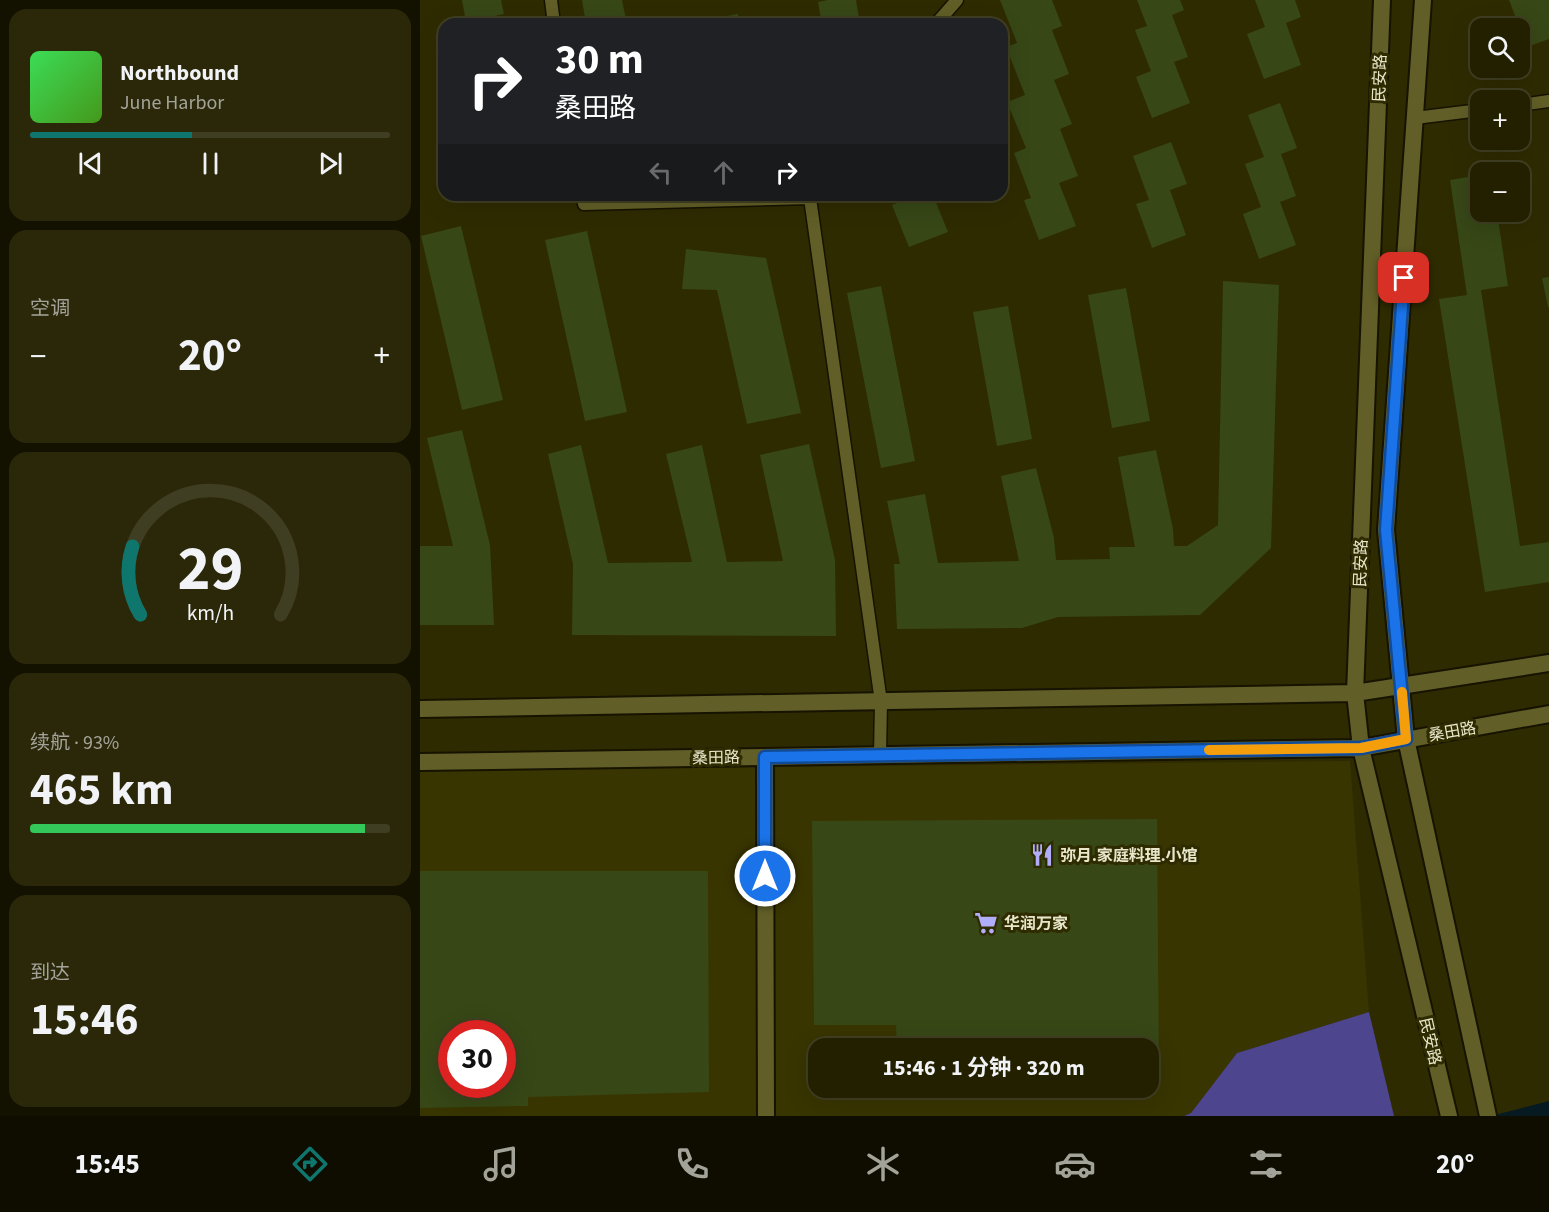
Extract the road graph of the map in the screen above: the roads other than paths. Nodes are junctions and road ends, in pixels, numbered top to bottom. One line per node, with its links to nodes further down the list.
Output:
1 (550, 0): 5 (lane)
2 (957, 0): 6 (lane)
3 (1382, 0): 16 (main road, 民安路)
4 (1423, 0): 10 (main road, 民安路)
5 (554, 18)
6 (941, 18)
7 (1549, 101): 8 (lane)
8 (1530, 104)
9 (1470, 111): 10 (lane)
10 (1415, 118): 15 (main road, 民安路)
11 (583, 201): 12 (lane)
12 (669, 201)
13 (812, 201): 17 (lane)
14 (1549, 663): 15 (main road)
15 (1401, 686): 16 (main road); 20 (main road, 民安路)
16 (1355, 693): 17 (main road); 21 (main road, 民安路)
17 (881, 702): 18 (main road); 22 (lane)
18 (420, 710)
19 (1549, 714): 20 (main road, 桑田路)
20 (1406, 739): 21 (main road, 桑田路); 25 (main road, 民安路)
21 (1361, 748): 22 (main road, 桑田路); 26 (main road, 民安路)
22 (880, 755): 23 (main road, 桑田路)
23 (765, 757): 24 (main road, 桑田路); 27 (main road)
24 (420, 762)
25 (1487, 1110)
26 (1448, 1114)
27 (766, 1116)

